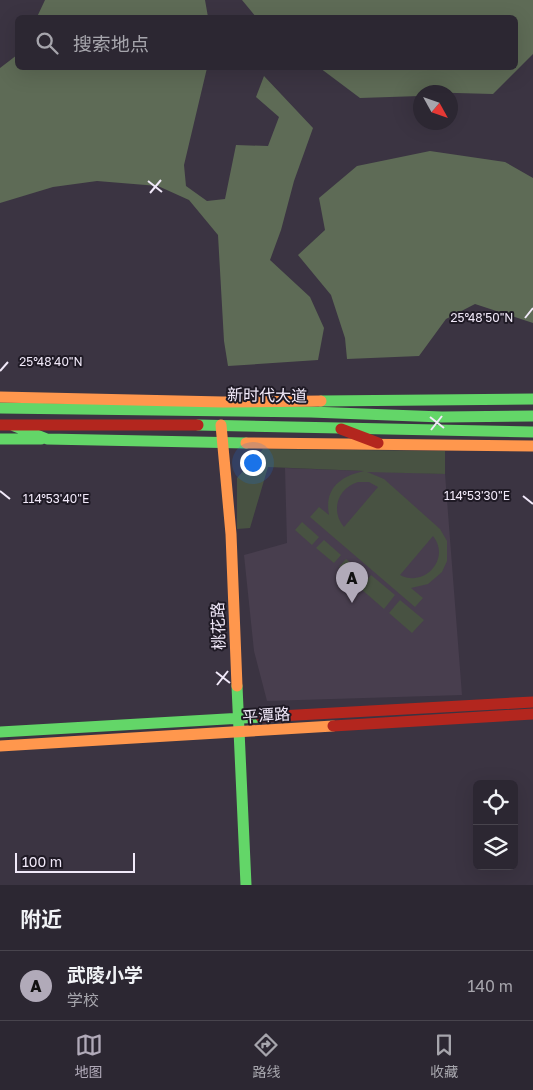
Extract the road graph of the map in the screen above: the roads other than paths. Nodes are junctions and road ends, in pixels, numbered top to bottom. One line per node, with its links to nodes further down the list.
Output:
1 (1, 397): 2 (street)
2 (533, 399)
3 (0, 408): 4 (street, 新时代大道)
4 (533, 416)
5 (220, 425): 7 (street, 新时代大道); 8 (street, 新时代大道); 12 (street, 桃花路)
6 (0, 426): 7 (street, 新时代大道)
7 (14, 426): 11 (street)
8 (340, 428): 9 (street, 新时代大道); 13 (street)
9 (533, 432)
10 (0, 439): 11 (street)
11 (47, 439): 12 (street)
12 (223, 441): 13 (street); 17 (street, 桃花路)
13 (387, 446): 14 (street)
14 (533, 446)
15 (533, 702): 17 (street, 平潭路)
16 (533, 714): 19 (street, 平潭路)
17 (238, 720): 18 (street, 平潭路); 19 (street, 桃花路)
18 (0, 732)
19 (238, 733): 20 (street, 平潭路); 21 (street, 桃花路)
20 (0, 746)
21 (246, 885)

